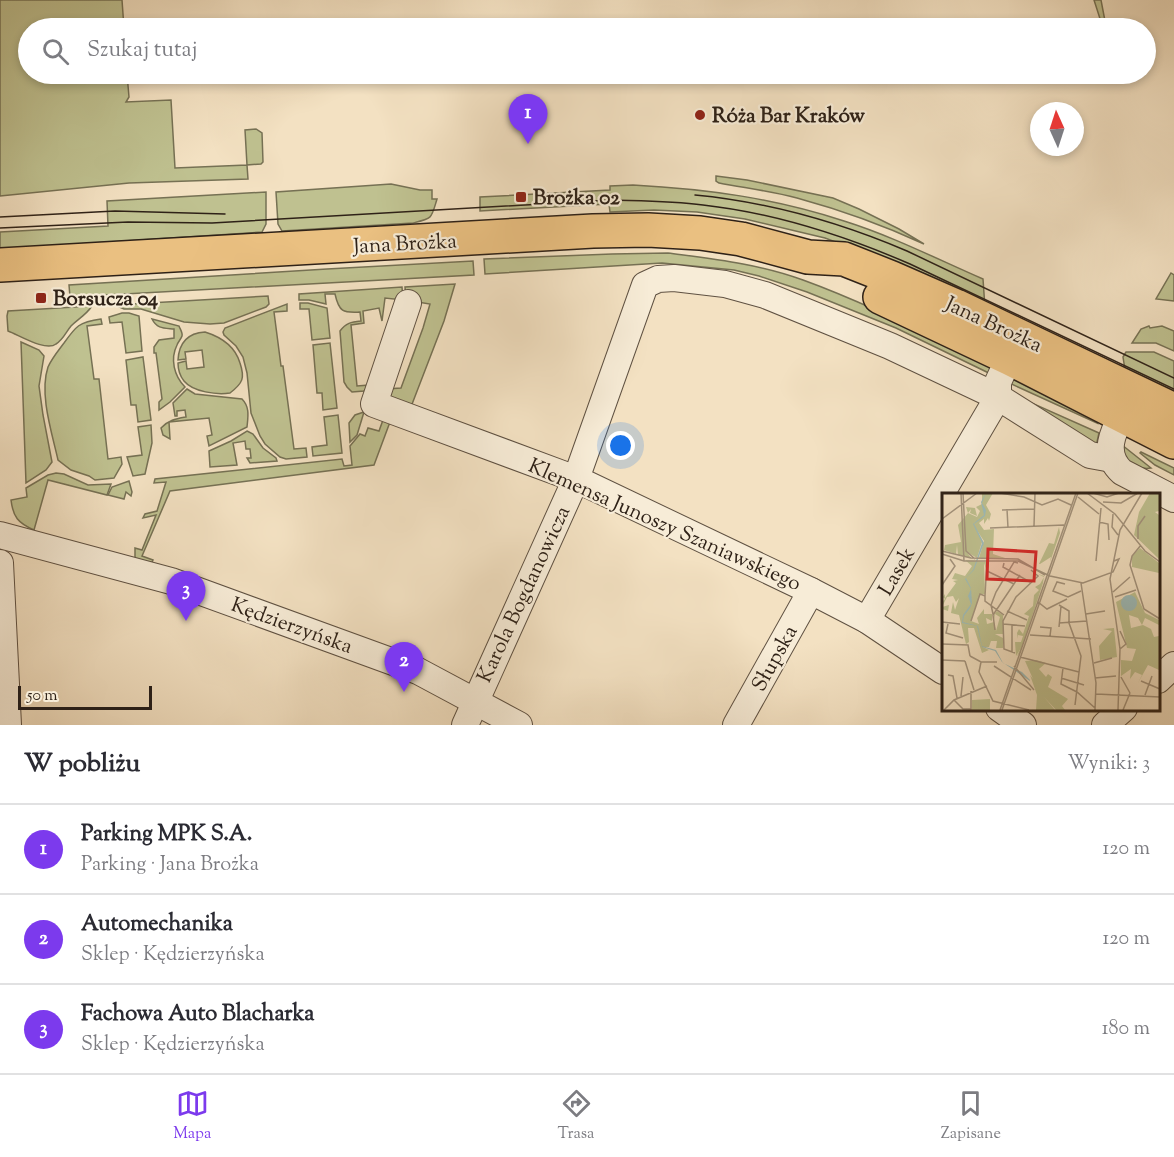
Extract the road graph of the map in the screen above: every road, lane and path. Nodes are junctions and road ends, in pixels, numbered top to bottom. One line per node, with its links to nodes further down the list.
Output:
1 (808, 257): 2 (main road, Jana Brożka); 4 (main road, Jana Brożka); 6 (main road, Jana Brożka)
2 (0, 265)
3 (408, 303): 10 (street, Klemensa Junoszy Szaniawskiego)
4 (1009, 358): 5 (street, Jana Brożka); 6 (main road, Jana Brożka)
5 (998, 397): 9 (street); 10 (street, Karola Bogdanowicza); 15 (street, Lasek)
6 (1128, 403): 7 (main road, Jana Brożka); 8 (main road, Jana Brożka); 9 (street)
7 (1174, 410)
8 (1174, 442)
9 (1112, 459): 11 (street)
10 (576, 479): 14 (street, Klemensa Junoszy Szaniawskiego); 19 (street, Karola Bogdanowicza)
11 (1174, 499)
12 (0, 535): 19 (street, Kędzierzyńska)
13 (0, 563): 22 (street)
14 (811, 591): 15 (street, Klemensa Junoszy Szaniawskiego); 25 (street, Słupska)
15 (867, 620): 17 (street, Klemensa Junoszy Szaniawskiego)
16 (1174, 665): 18 (street)
17 (942, 670)
18 (1159, 679)
19 (475, 701): 23 (street, Karola Bogdanowicza); 24 (street, Kędzierzyńska)
20 (1002, 710): 26 (street)
21 (1122, 710): 27 (street)
22 (8, 725)
23 (465, 725)
24 (519, 725)
25 (736, 725)
26 (1023, 725)
27 (1105, 725)

